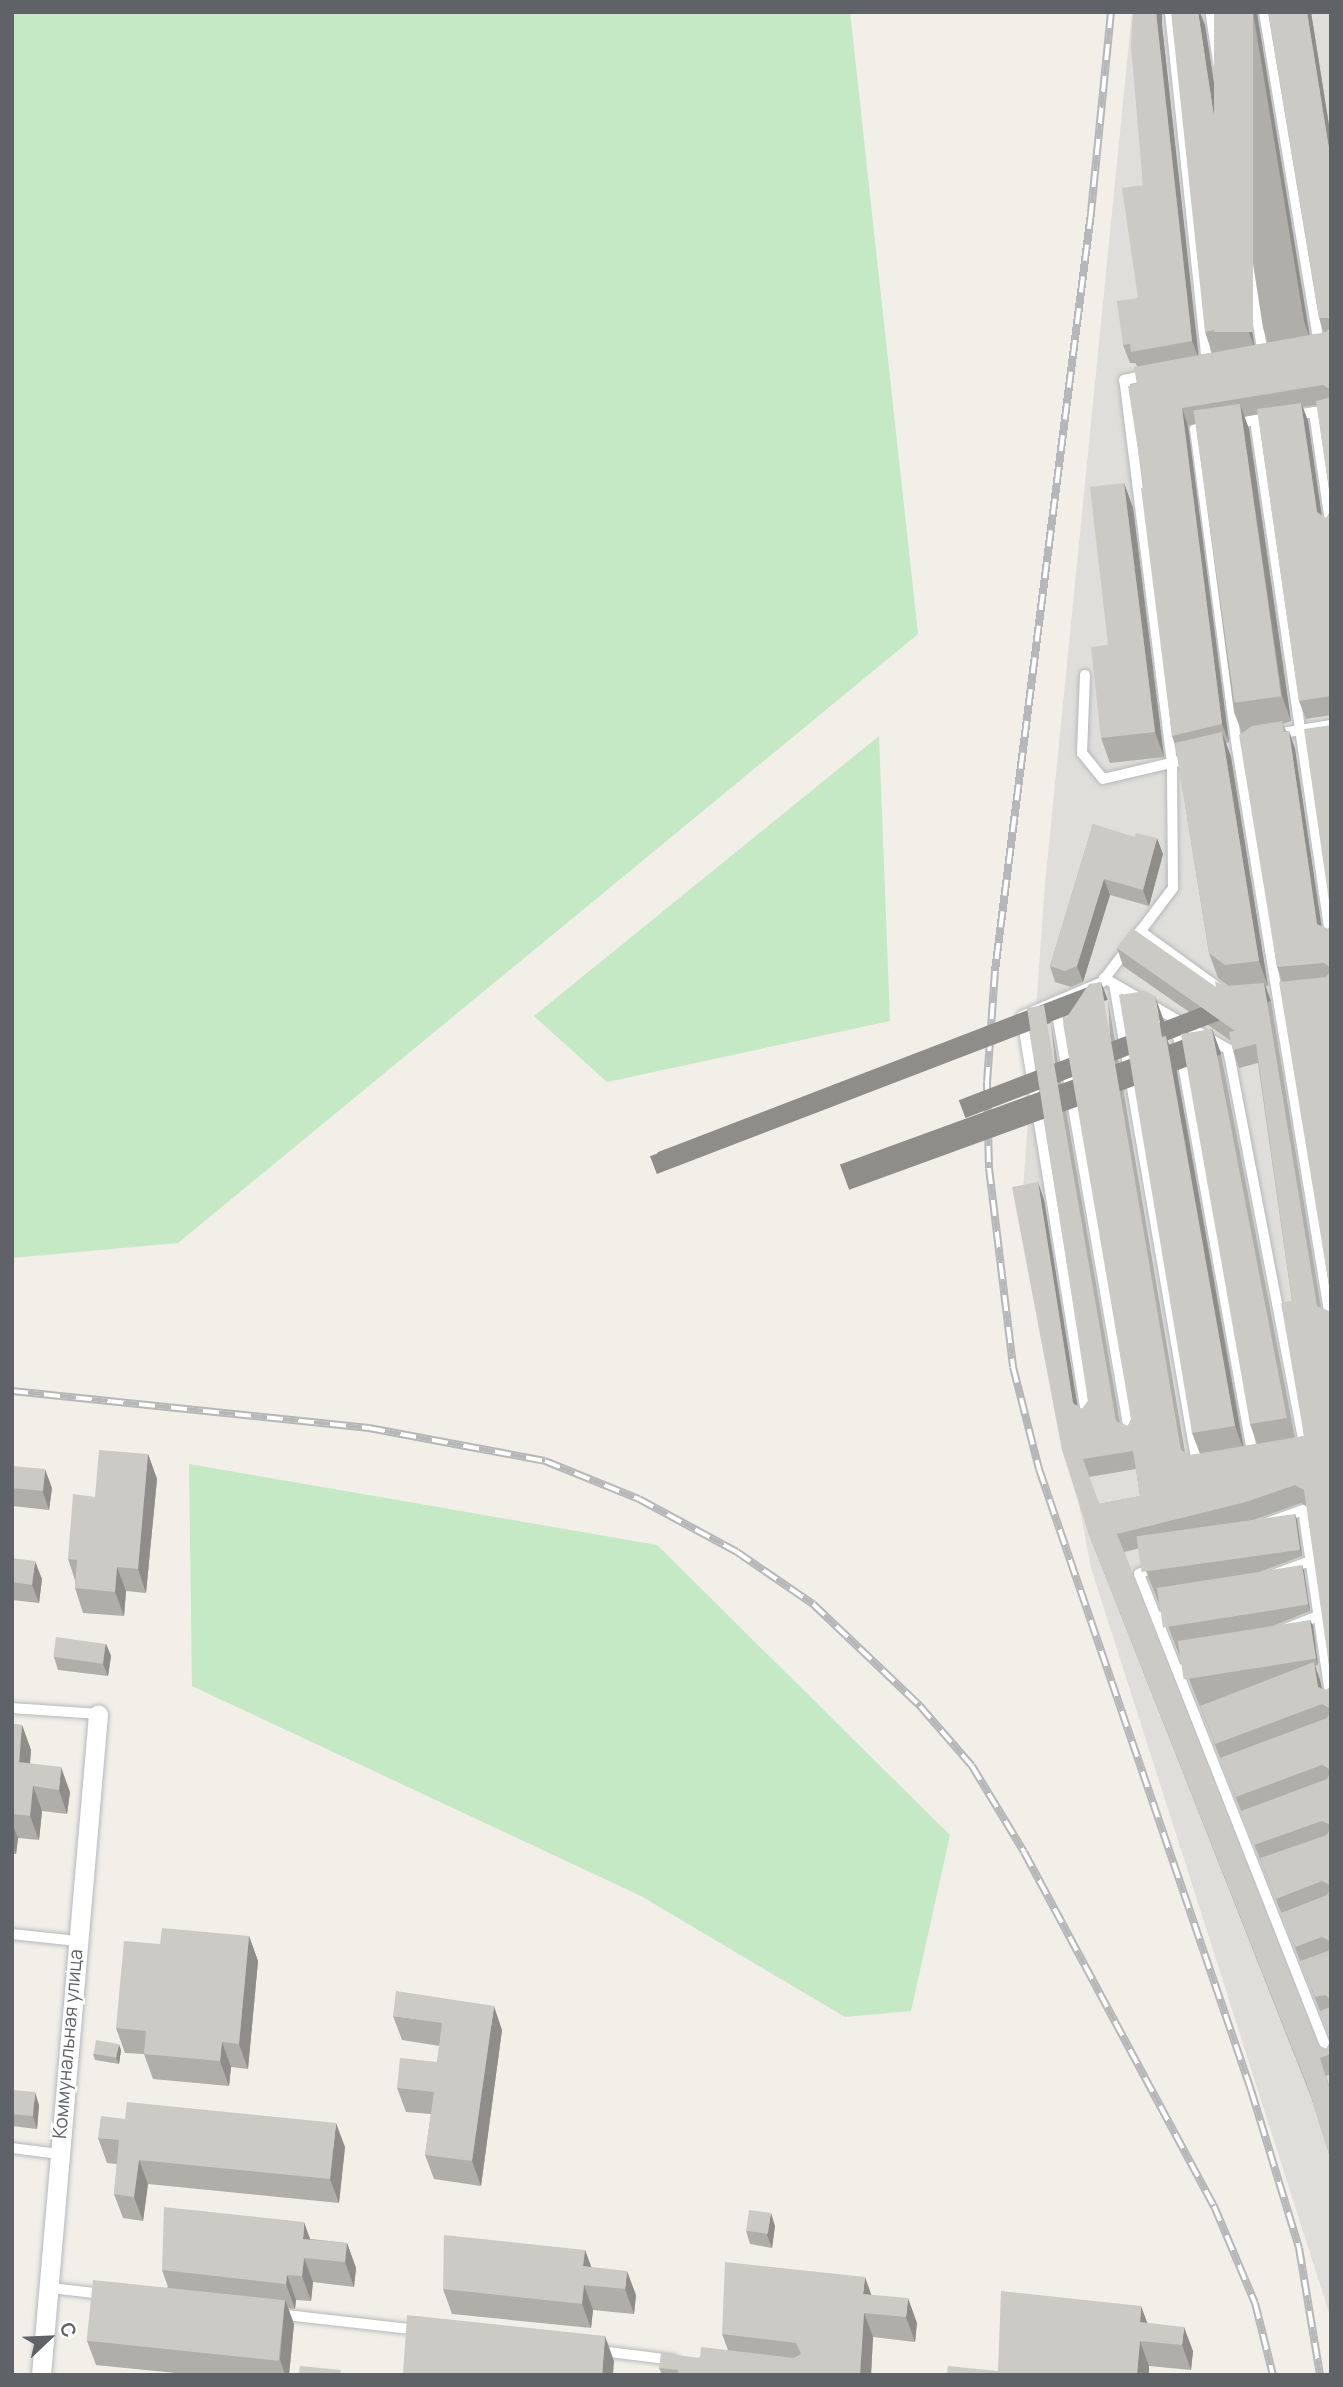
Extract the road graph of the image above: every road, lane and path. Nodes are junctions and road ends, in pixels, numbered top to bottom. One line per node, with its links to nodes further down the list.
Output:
1 (1170, 12): 9 (lane)
2 (1264, 12): 5 (lane)
3 (1210, 16): 7 (lane)
4 (1331, 342): 5 (lane)
5 (1319, 345): 6 (lane)
6 (1307, 347)
7 (1274, 353)
8 (1219, 363): 9 (lane)
9 (1207, 365): 10 (lane)
10 (1195, 367)
11 (1160, 373): 24 (lane)
12 (1331, 410): 13 (lane)
13 (1314, 412): 14 (lane); 15 (lane)
14 (1255, 420): 18 (lane); 21 (lane)
15 (1331, 529)
16 (1085, 675): 24 (lane)
17 (1331, 725): 18 (lane)
18 (1300, 730): 19 (lane); 26 (lane)
19 (1267, 735)
20 (1249, 742): 21 (lane)
21 (1237, 748): 22 (lane); 30 (lane)
22 (1224, 751)
23 (1185, 760): 24 (lane)
24 (1172, 763): 25 (lane)
25 (1140, 931): 27 (lane); 29 (lane)
26 (1331, 941)
27 (1109, 981): 31 (lane); 32 (lane); 42 (lane)
28 (1290, 994): 30 (lane)
29 (1232, 997)
30 (1271, 997): 34 (lane)
31 (1055, 1002): 36 (lane); 37 (lane)
32 (1175, 1019): 38 (lane); 40 (lane)
33 (1331, 1238): 34 (lane)
34 (1319, 1240): 35 (lane)
35 (1331, 1323)
36 (1087, 1420)
37 (1130, 1438)
38 (1292, 1451)
39 (1266, 1455): 40 (lane)
40 (1253, 1457): 41 (lane)
41 (1242, 1459)
42 (1207, 1464)
43 (1310, 1561): 44 (lane); 45 (lane); 45 (lane)
44 (1318, 1616): 46 (lane); 47 (lane)
45 (1157, 1618): 47 (lane)
46 (1326, 1670): 48 (lane); 49 (lane)
47 (1178, 1671): 53 (lane)
48 (1313, 1675)
49 (1331, 1701)
50 (12, 1708): 51 (lane)
51 (97, 1714): 61 (street, Коммунальная улица)
52 (1210, 1715): 53 (lane)
53 (1197, 1720): 55 (lane)
54 (1230, 1768): 55 (lane)
55 (1217, 1772): 57 (lane)
56 (1250, 1821): 57 (lane)
57 (1238, 1825): 59 (lane)
58 (1269, 1868): 59 (lane)
59 (1257, 1872): 63 (lane)
60 (12, 1934): 61 (lane)
61 (77, 1941): 68 (street, Коммунальная улица)
62 (1308, 1970): 63 (lane)
63 (1297, 1975): 65 (lane)
64 (1331, 2020): 65 (lane)
65 (1317, 2025): 66 (lane)
66 (1331, 2060)
67 (12, 2148): 68 (lane)
68 (58, 2154): 69 (street, Коммунальная улица)
69 (51, 2288): 70 (lane); 75 (street, Коммунальная улица)
70 (120, 2296)
71 (270, 2313): 72 (lane)
72 (435, 2332)
73 (585, 2350): 74 (lane)
74 (681, 2361)
75 (41, 2375)

